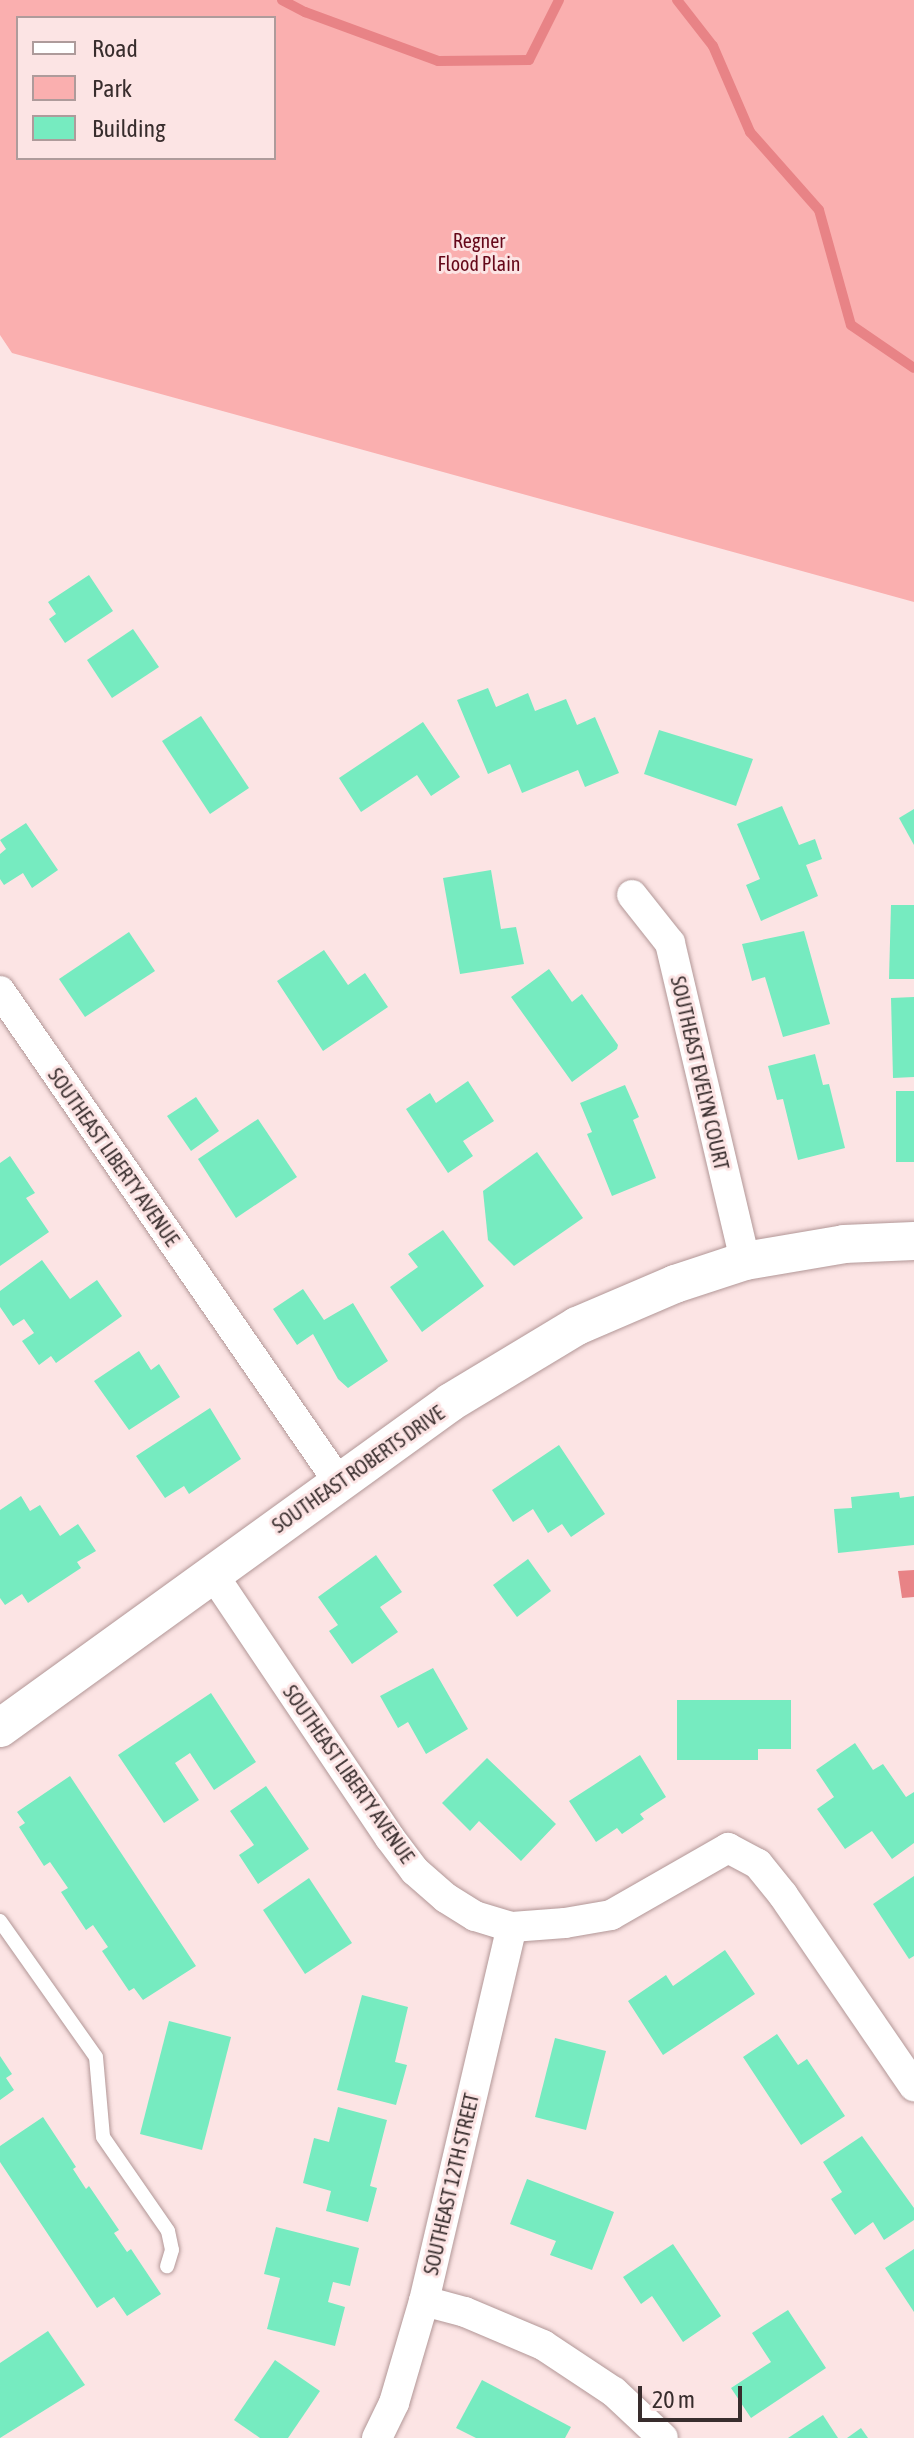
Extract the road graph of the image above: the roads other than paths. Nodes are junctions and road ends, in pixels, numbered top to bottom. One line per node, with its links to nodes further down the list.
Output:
1 (632, 895): 4 (street, SOUTHEAST EVELYN COURT)
2 (0, 991): 5 (street, SOUTHEAST LIBERTY AVENUE)
3 (914, 1241): 4 (street, SOUTHEAST ROBERTS DRIVE)
4 (745, 1261): 5 (street, SOUTHEAST ROBERTS DRIVE)
5 (338, 1481): 6 (street, SOUTHEAST ROBERTS DRIVE)
6 (212, 1573): 7 (street, SOUTHEAST ROBERTS DRIVE); 9 (street, SOUTHEAST LIBERTY AVENUE)
7 (0, 1727)
8 (0, 1921): 11 (lane)
9 (512, 1927): 10 (street, SOUTHEAST LIBERTY AVENUE); 12 (street, SOUTHEAST 12TH STREET)
10 (914, 2086)
11 (167, 2266)
12 (424, 2301): 13 (street, SOUTHEAST 12TH STREET); 14 (street)
13 (377, 2438)
14 (663, 2438)

